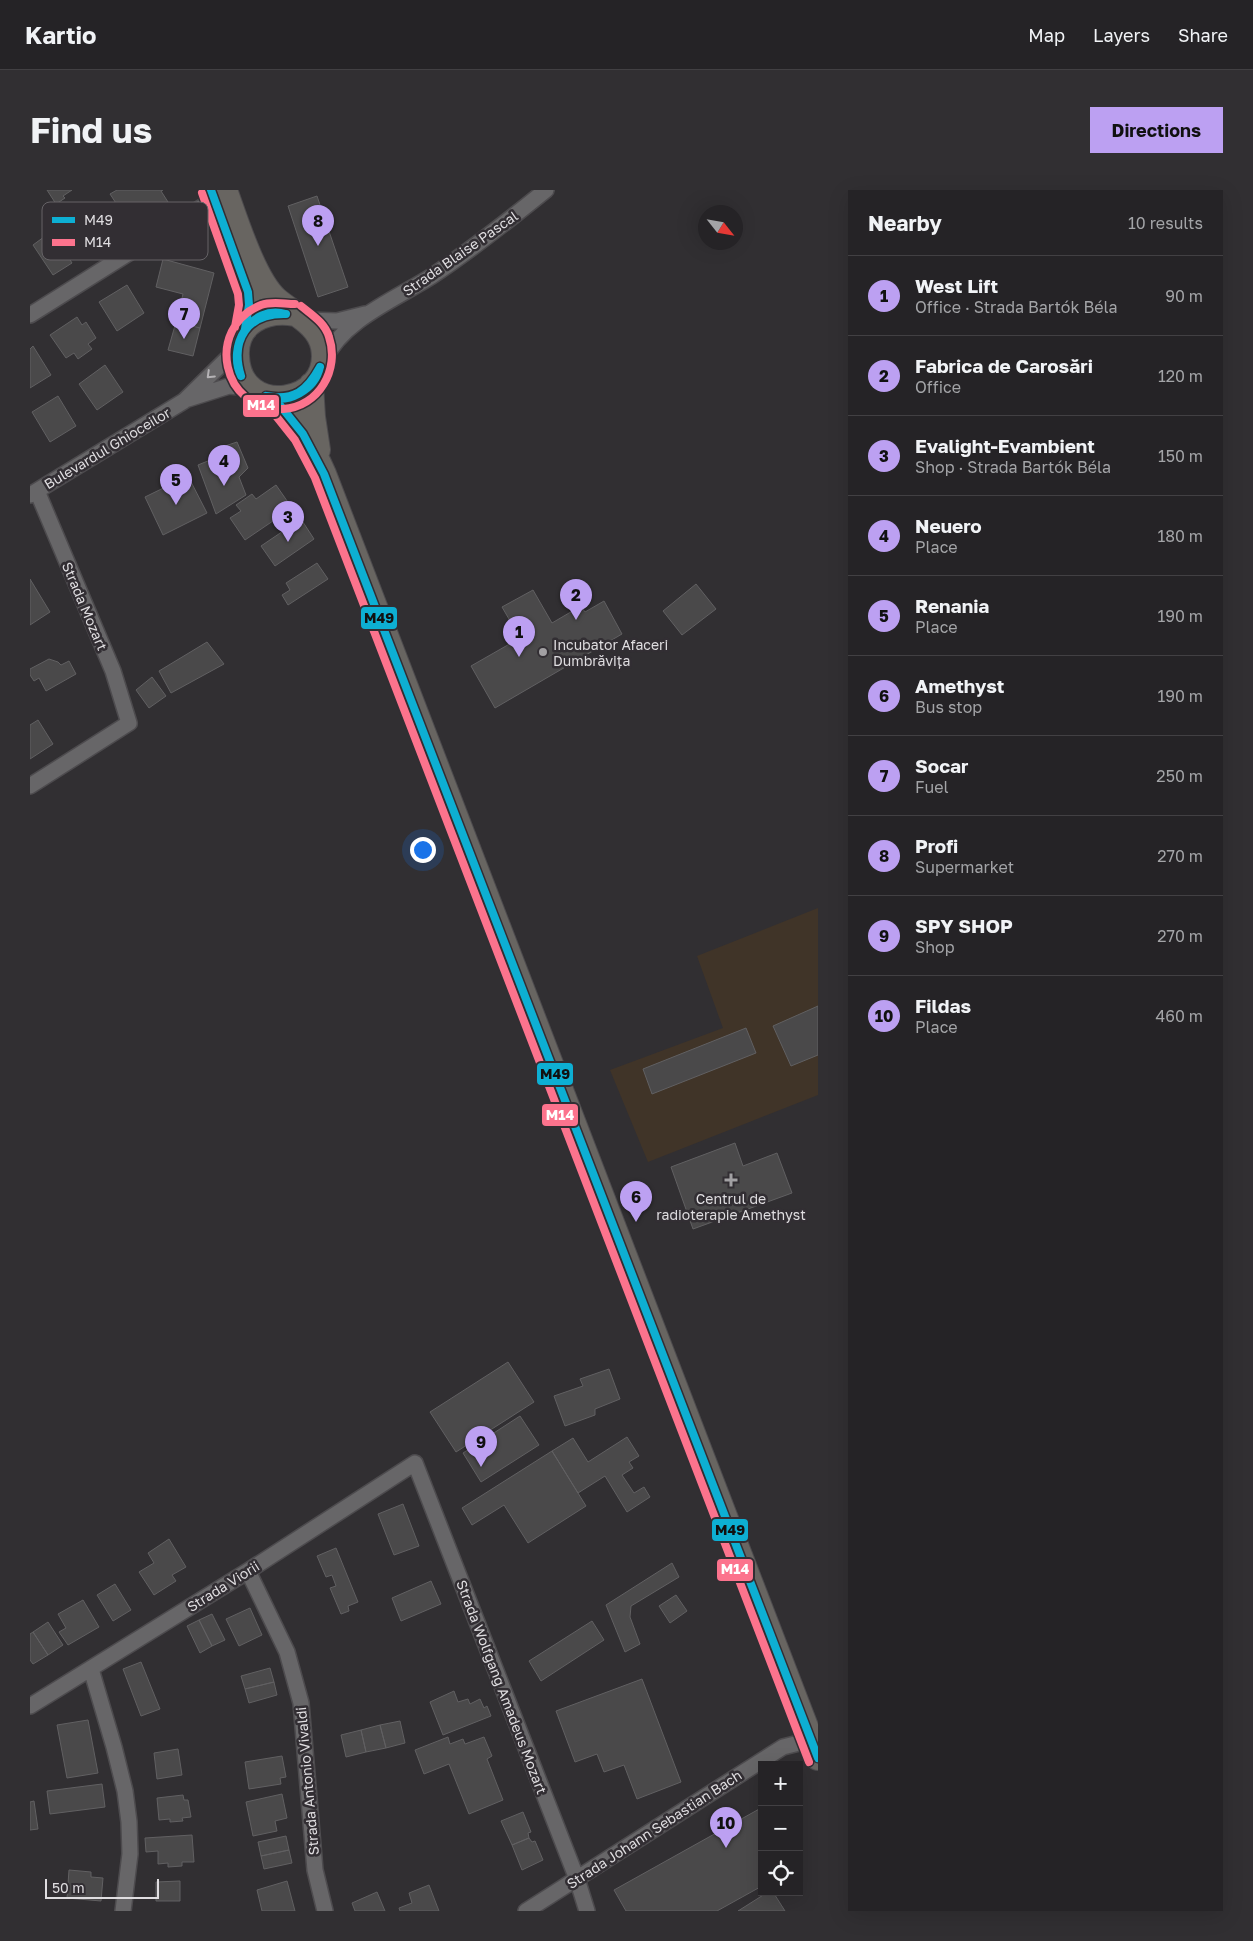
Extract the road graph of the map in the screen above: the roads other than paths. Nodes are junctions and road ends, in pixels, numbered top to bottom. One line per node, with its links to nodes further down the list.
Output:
1 (546, 190): 5 (street, Strada Blaise Pascal)
2 (217, 193): 3 (street); 7 (main road); 8 (main road)
3 (203, 202)
4 (114, 260): 6 (street)
5 (371, 312): 7 (street, Strada Blaise Pascal); 9 (street, Strada Blaise Pascal)
6 (30, 315)
7 (300, 317): 8 (main road); 9 (main road)
8 (241, 339): 11 (main road); 13 (street, Bulevardul Ghioceilor, one-way to 13)
9 (323, 363): 10 (main road)
10 (312, 385): 12 (main road); 14 (main road)
11 (251, 388): 12 (main road); 13 (street, Bulevardul Ghioceilor)
12 (275, 399): 14 (main road)
13 (184, 400): 15 (street, Bulevardul Ghioceilor)
14 (324, 474): 21 (main road)
15 (33, 493): 16 (street, Strada Mozart)
16 (30, 786)
17 (415, 1463): 18 (street, Strada Viorii); 22 (street, Strada Wolfgang Amadeus Mozart)
18 (248, 1571): 19 (street, Strada Viorii); 24 (street, Strada Antonio Vivaldi)
19 (90, 1668): 20 (street, Strada Viorii); 23 (street)
20 (30, 1706)
21 (814, 1749): 22 (street, Strada Johann Sebastian Bach)
22 (577, 1879): 25 (street, Strada Johann Sebastian Bach); 26 (street, Strada Wolfgang Amadeus Mozart)
23 (123, 1911)
24 (325, 1911)
25 (526, 1911)
26 (587, 1911)

